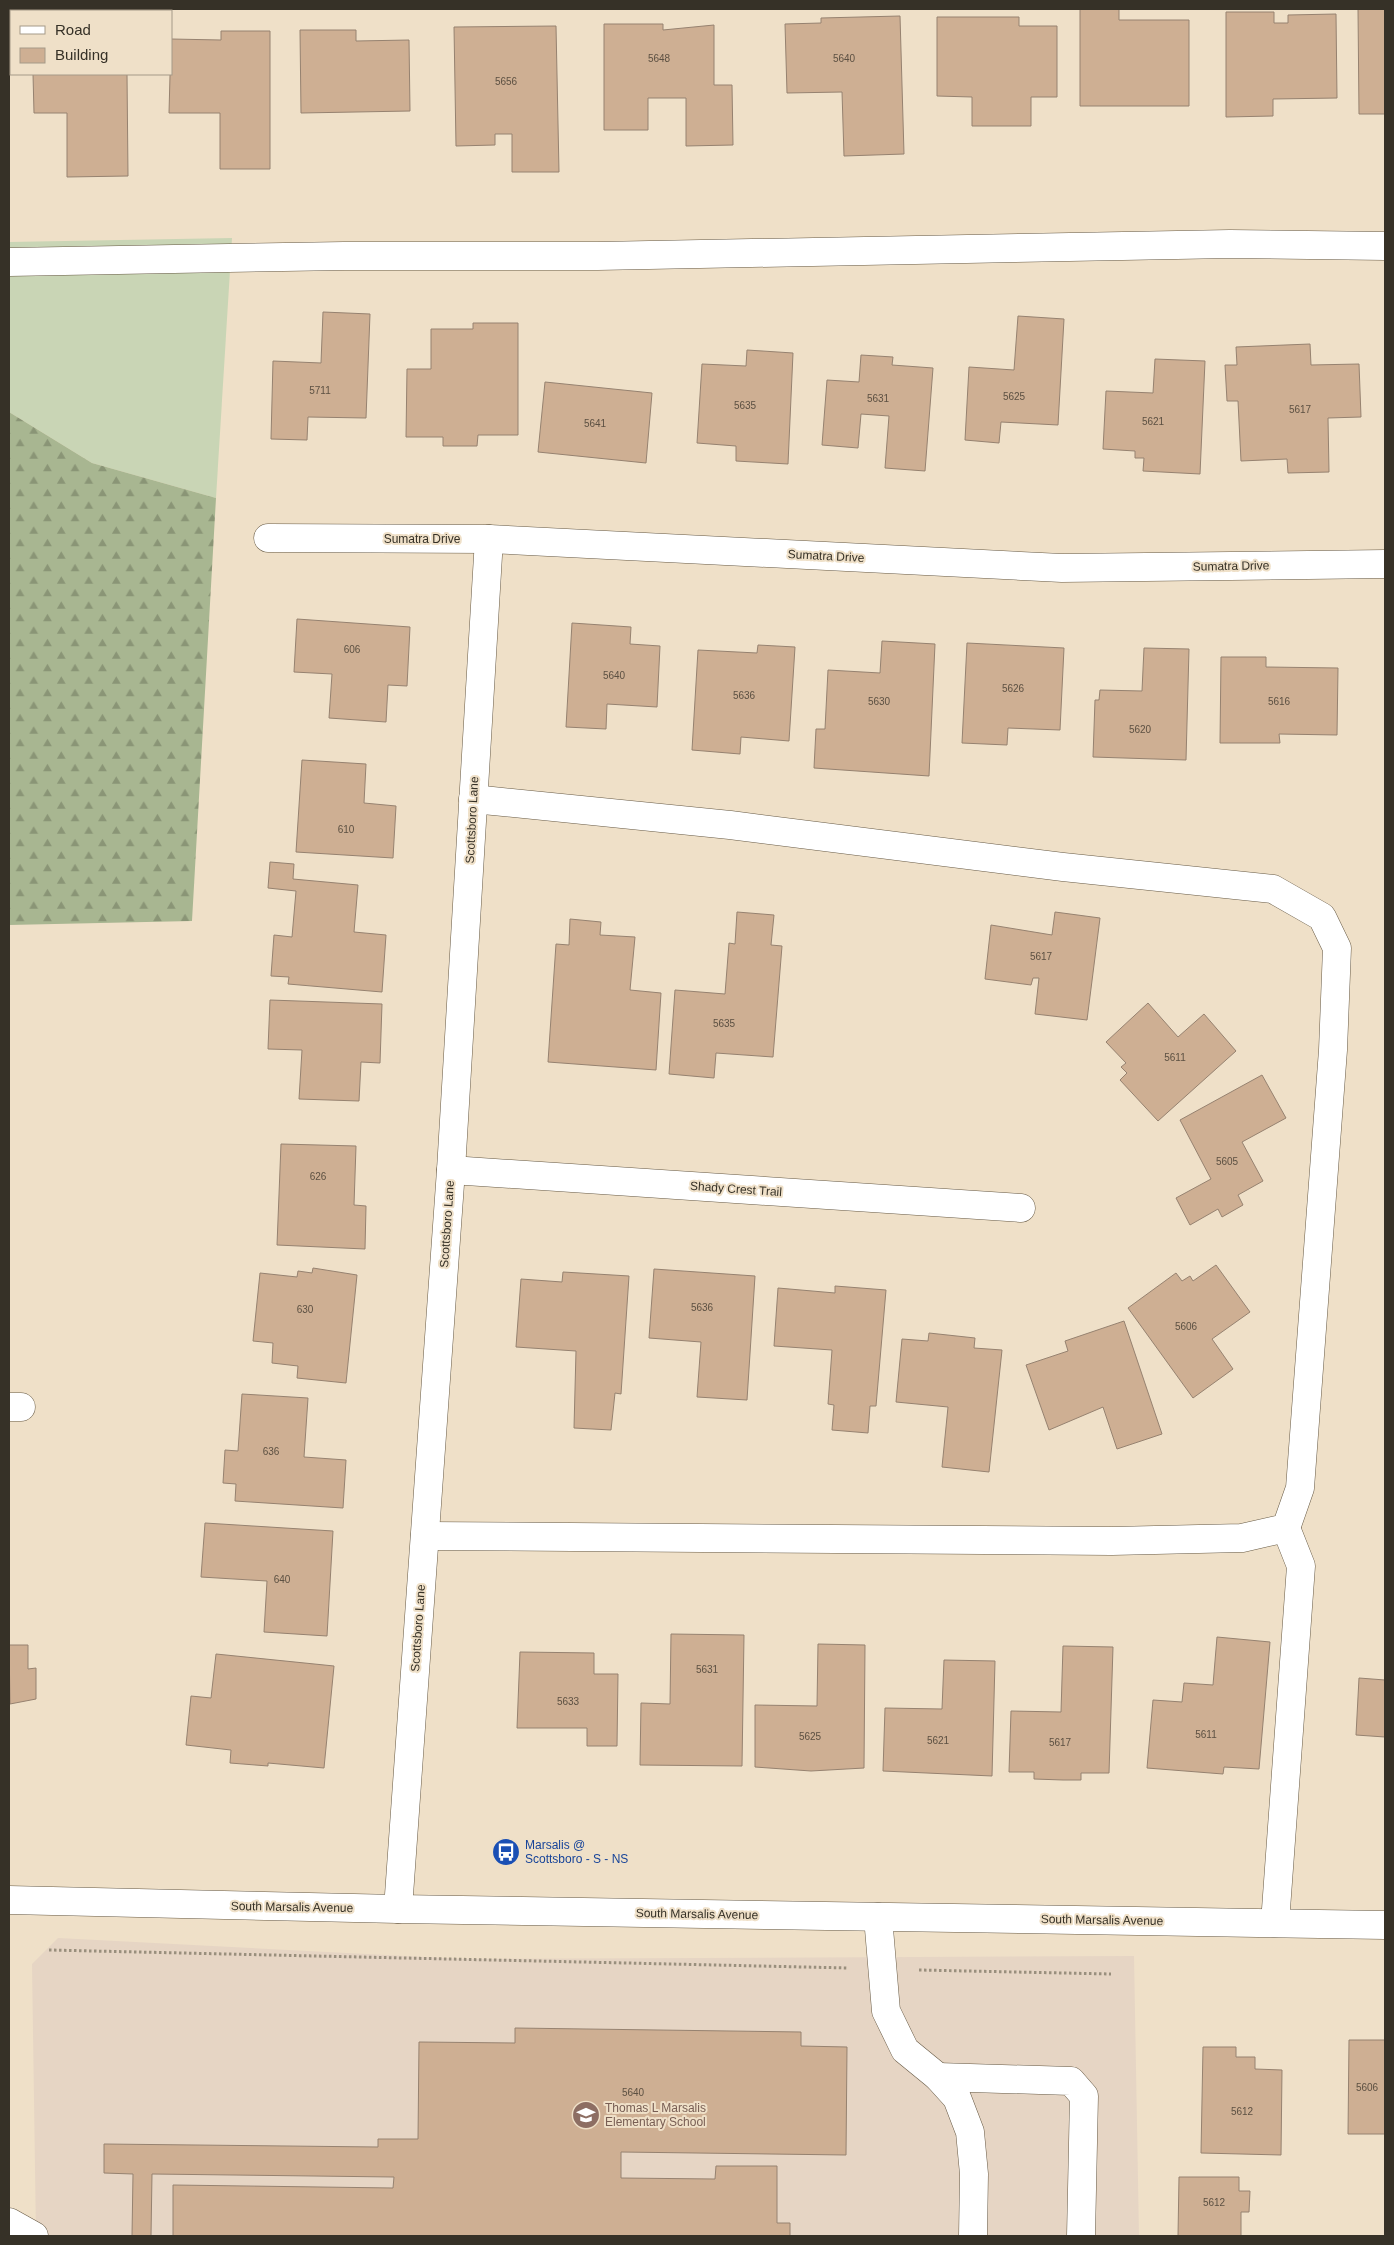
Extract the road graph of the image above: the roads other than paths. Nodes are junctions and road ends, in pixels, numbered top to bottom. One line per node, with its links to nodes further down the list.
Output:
1 (1385, 246): 2 (street)
2 (9, 262)
3 (268, 538): 4 (street, Sumatra Drive)
4 (489, 539): 5 (street, Sumatra Drive); 6 (street, Scottsboro Lane)
5 (1385, 564)
6 (473, 799): 7 (street, Scottsboro Lane); 9 (street)
7 (451, 1170): 8 (street, Shady Crest Trail); 10 (street, Scottsboro Lane)
8 (1021, 1208)
9 (1286, 1528): 10 (street); 14 (street)
10 (425, 1536): 12 (street, Scottsboro Lane)
11 (9, 1900): 12 (street, South Marsalis Avenue)
12 (398, 1909): 13 (street, South Marsalis Avenue)
13 (878, 1917): 14 (street, South Marsalis Avenue); 16 (street)
14 (1275, 1923): 15 (street, South Marsalis Avenue)
15 (1385, 1925)
16 (938, 2077): 19 (street); 20 (street)
17 (9, 2222): 18 (street)
18 (34, 2236)
19 (973, 2236)
20 (1081, 2236)

